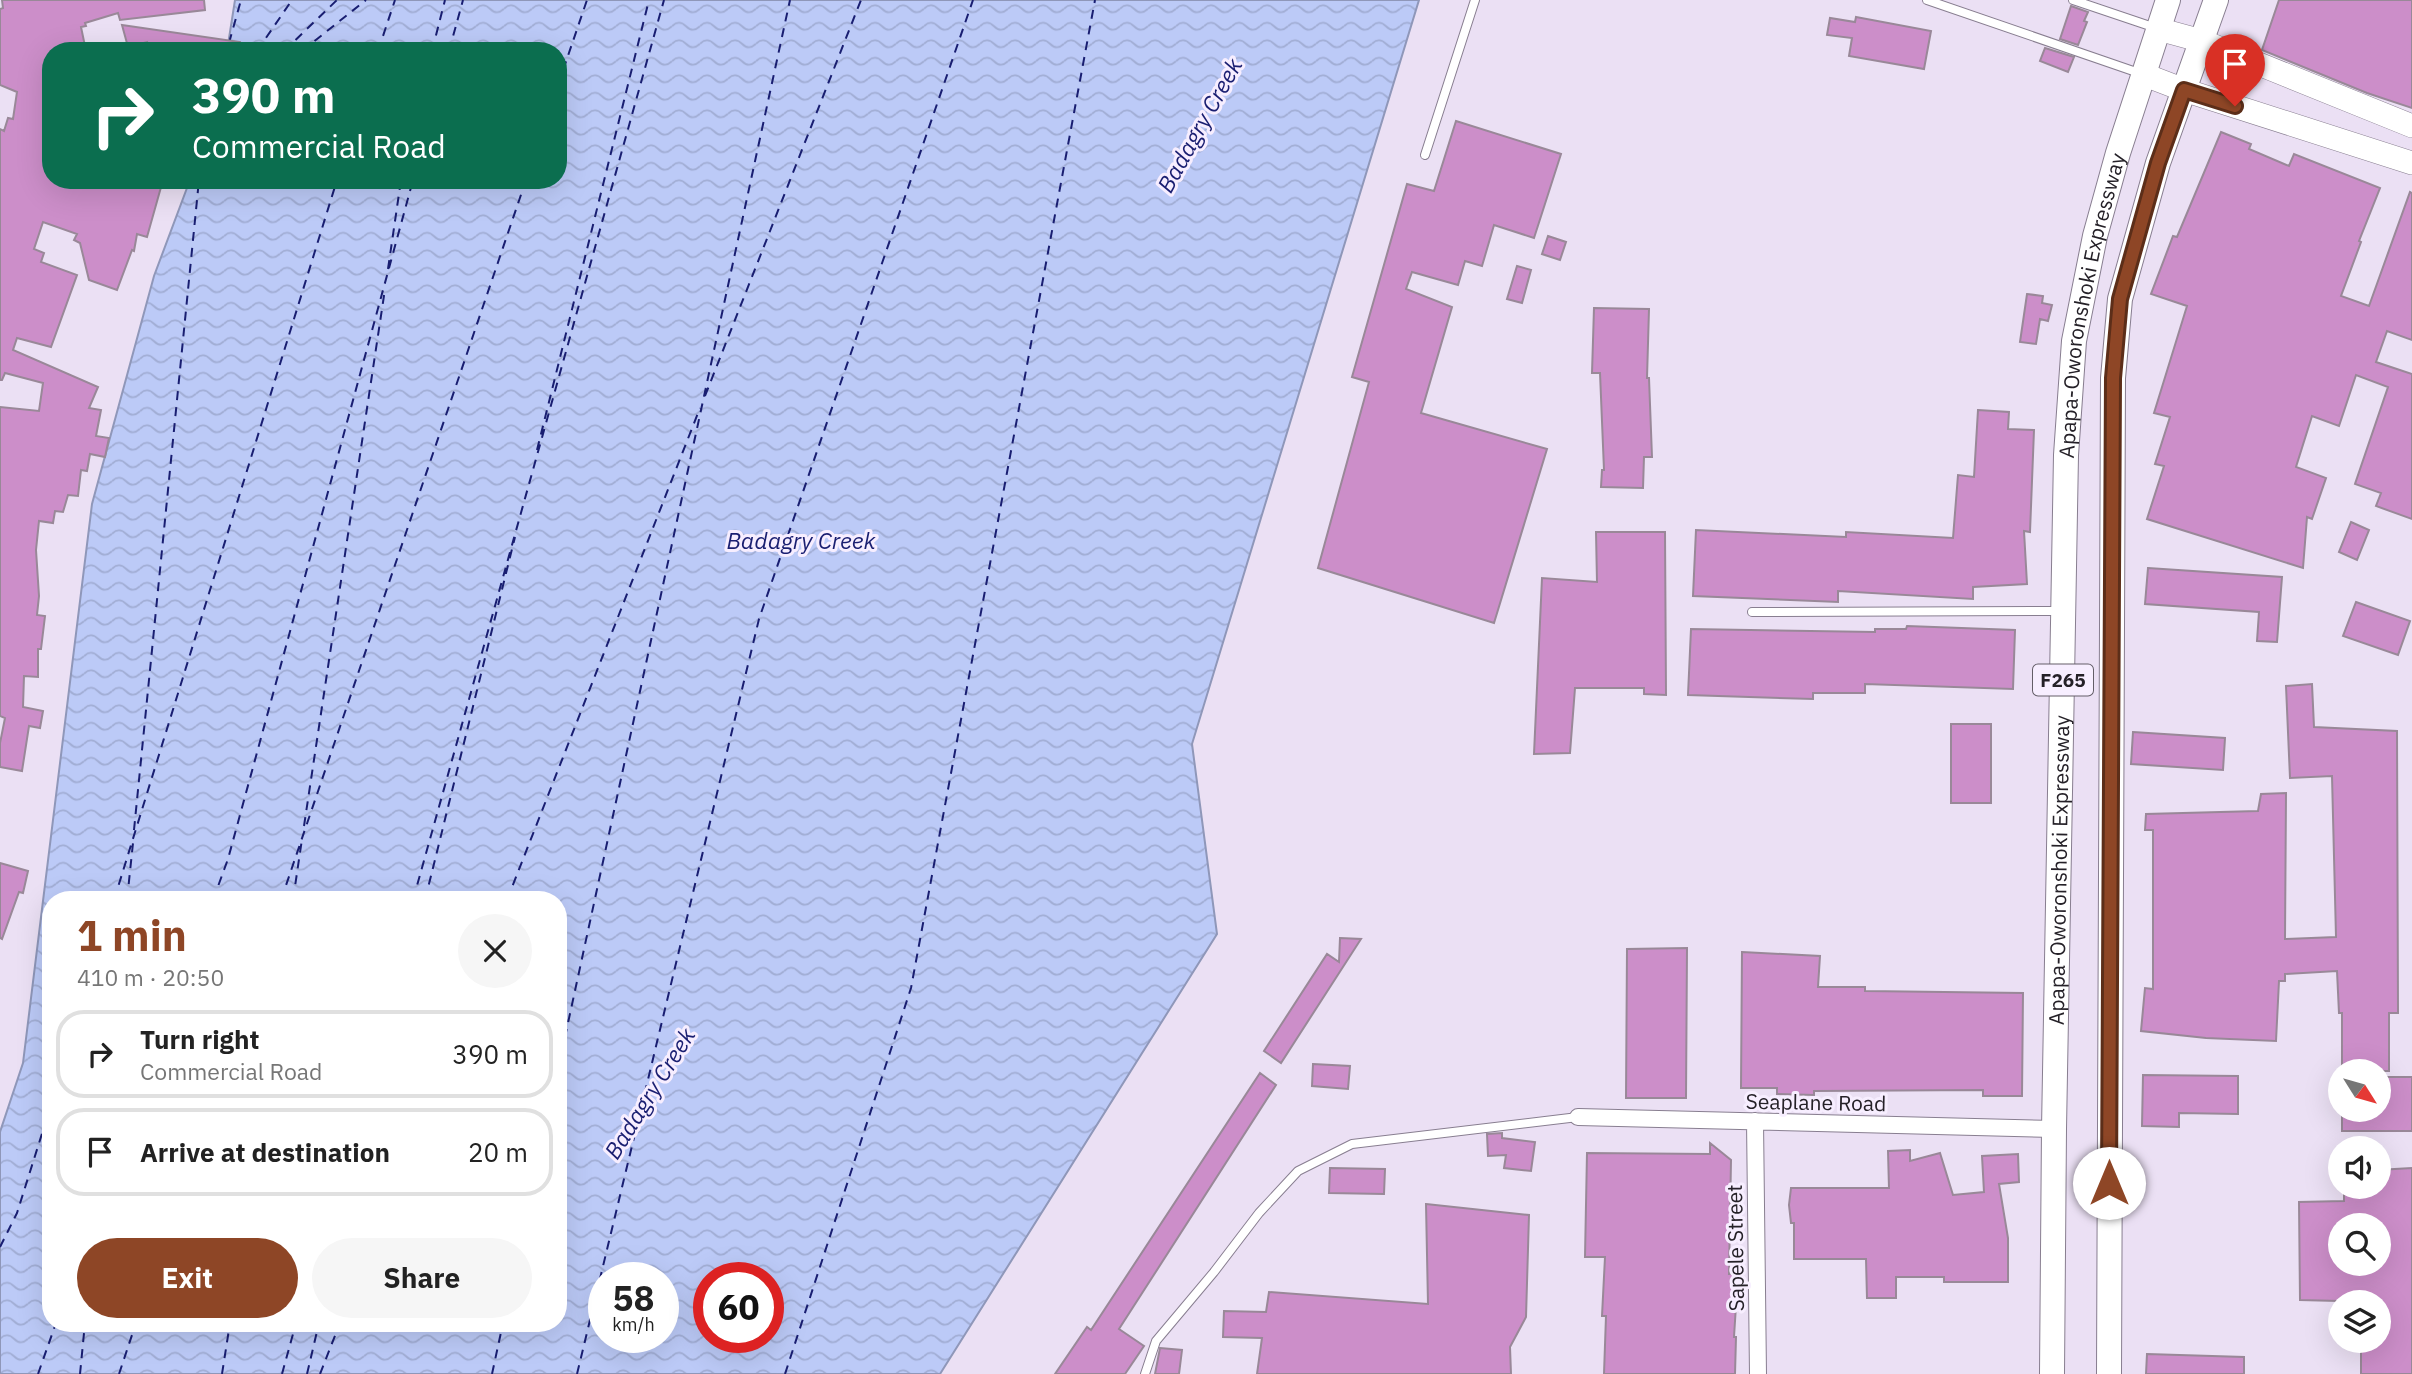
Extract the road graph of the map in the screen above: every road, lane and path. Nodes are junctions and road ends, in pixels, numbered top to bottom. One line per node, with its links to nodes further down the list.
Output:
1 (1475, 0): 11 (lane)
2 (1927, 0): 8 (lane)
3 (2074, 0): 6 (lane)
4 (2168, 0): 6 (main road, Apapa-Oworonshoki Expressway / F265)
5 (2216, 0): 7 (main road, Apapa-Oworonshoki Expressway / F265)
6 (2158, 29): 7 (main road); 8 (main road, Apapa-Oworonshoki Expressway / F265)
7 (2202, 41): 9 (main road, Apapa-Oworonshoki Expressway / F265); 10 (main road)
8 (2145, 75): 9 (main road); 13 (main road, Apapa-Oworonshoki Expressway / F265)
9 (2184, 90): 12 (main road); 21 (main road, Apapa-Oworonshoki Expressway / F265)
10 (2412, 126)
11 (1426, 155)
12 (2412, 163)
13 (2064, 611): 14 (lane); 17 (main road, Apapa-Oworonshoki Expressway / F265)
14 (1752, 612)
15 (1578, 1117): 16 (street, Seaplane Road); 18 (lane)
16 (1755, 1121): 17 (street, Seaplane Road); 19 (street, Sapele Street)
17 (2054, 1129): 20 (main road, Apapa-Oworonshoki Expressway / F265)
18 (1145, 1374)
19 (1758, 1374)
20 (2052, 1374)
21 (2109, 1374)

